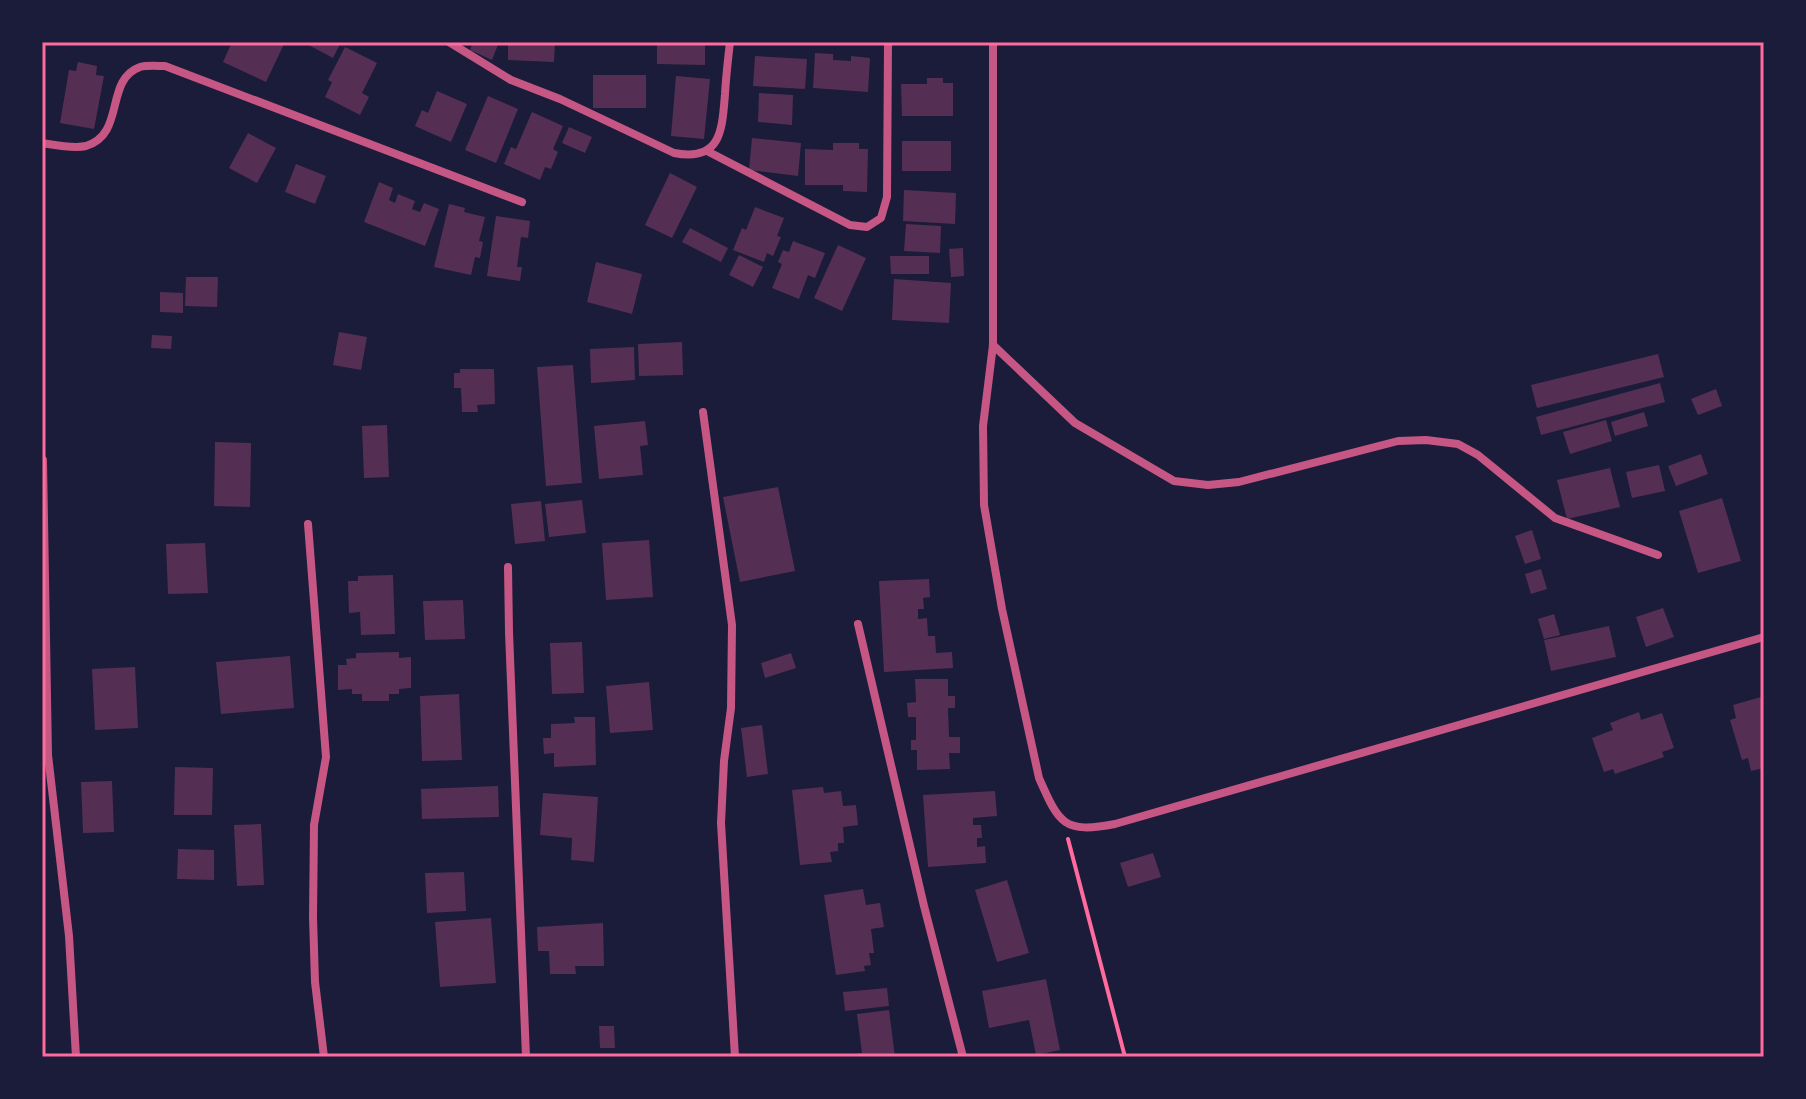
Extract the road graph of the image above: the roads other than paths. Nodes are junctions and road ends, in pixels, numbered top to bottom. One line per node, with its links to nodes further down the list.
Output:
1 (449, 42): 6 (street)
2 (730, 42): 6 (street)
3 (888, 42): 6 (street)
4 (993, 42): 8 (street)
5 (42, 143): 7 (street)
6 (707, 151)
7 (522, 202)
8 (993, 345): 12 (street); 15 (street)
9 (703, 412): 19 (street)
10 (43, 460): 16 (street)
11 (308, 524): 17 (street)
12 (1658, 555)
13 (508, 567): 18 (street)
14 (858, 624): 20 (street)
15 (1764, 637)
16 (76, 1057)
17 (324, 1057)
18 (526, 1057)
19 (735, 1057)
20 (963, 1057)

